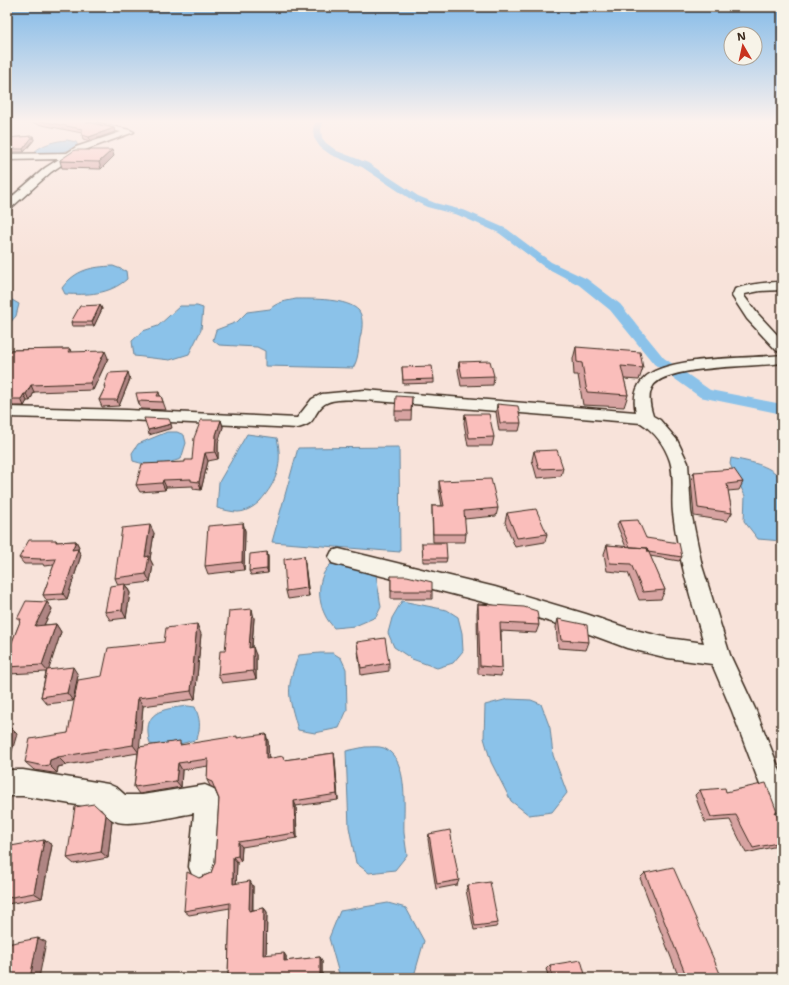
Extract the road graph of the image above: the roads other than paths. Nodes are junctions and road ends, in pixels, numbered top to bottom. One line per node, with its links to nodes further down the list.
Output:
1 (54, 166): 2 (street)
2 (7, 206)
3 (782, 286): 4 (street)
4 (782, 348)
5 (782, 359): 7 (street)
6 (7, 412): 7 (street)
7 (646, 419): 9 (street)
8 (339, 557): 9 (street)
9 (719, 655): 11 (street)
10 (7, 783): 12 (street)
11 (782, 810)
12 (203, 867)

